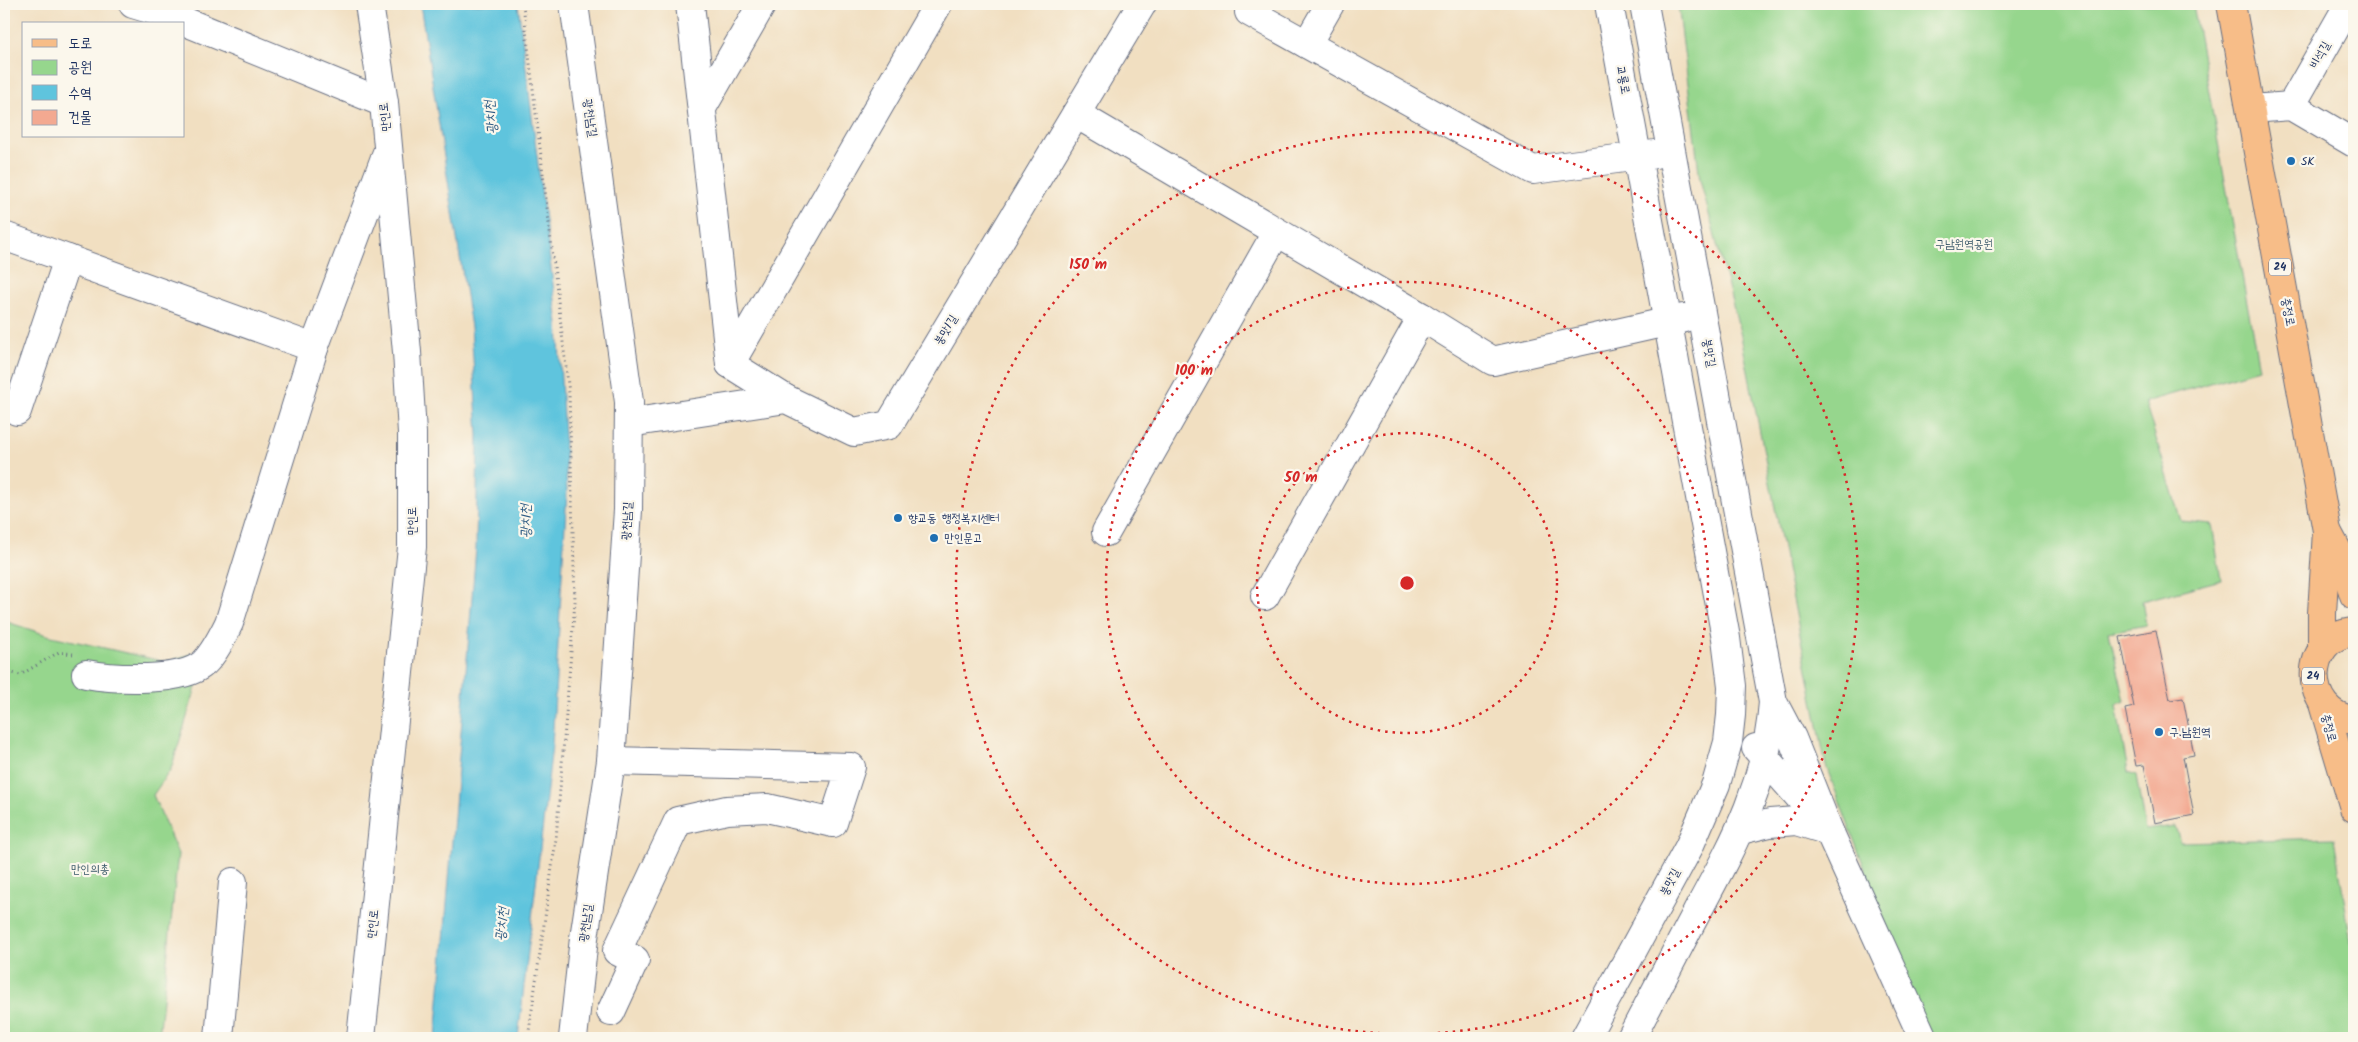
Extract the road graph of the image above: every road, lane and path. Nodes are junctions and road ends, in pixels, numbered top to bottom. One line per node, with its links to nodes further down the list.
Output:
1 (133, 4): 16 (street)
2 (369, 4): 16 (street, 만인로)
3 (523, 4): 57 (path)
4 (574, 4): 35 (street, 광천남길)
5 (690, 4): 18 (street)
6 (762, 4): 18 (street)
7 (938, 4): 32 (street)
8 (1142, 4): 20 (street, 붕맛1길)
9 (1330, 4): 15 (street)
10 (1609, 4): 24 (street, 교룡로)
11 (1644, 4): 23 (street, 붕맛길)
12 (2231, 4): 19 (main road, 충정로 / 24)
13 (2349, 4): 17 (street, 비석길)
14 (1249, 12): 15 (street)
15 (1307, 44): 24 (street)
16 (384, 102): 22 (street, 만인로)
17 (2291, 106): 19 (street); 21 (street)
18 (702, 108): 32 (street)
19 (2251, 109): 36 (main road, 충정로 / 24)
20 (1076, 114): 25 (street); 33 (street, 붕맛1길)
21 (2354, 143)
22 (388, 149): 31 (street); 56 (street, 만인로)
23 (1673, 151): 24 (street); 28 (street, 붕맛길)
24 (1638, 157): 30 (street, 붕맛길)
25 (1276, 233): 29 (street); 37 (street)
26 (4, 236): 27 (street)
27 (68, 259): 31 (street); 34 (street)
28 (1702, 315): 30 (street); 44 (street, 붕맛길)
29 (1422, 317): 30 (street); 39 (street)
30 (1667, 321): 46 (street, 붕맛길)
31 (314, 348): 43 (street)
32 (730, 364): 33 (street, 붕맛1길)
33 (786, 399): 35 (street)
34 (16, 412)
35 (629, 423): 49 (street, 광천남길)
36 (2327, 531): 38 (main road, 충정로 / 24); 41 (main road, 충정로 / 24)
37 (1106, 532)
38 (2354, 595)
39 (1265, 596)
40 (2354, 632): 41 (main road, 24)
41 (2322, 649): 45 (main road, 24)
42 (4, 671): 43 (path)
43 (86, 674)
44 (1773, 702): 48 (street, 붕맛길); 52 (street, 붕맛길)
45 (2323, 704): 47 (main road); 50 (main road, 충정로 / 24)
46 (1731, 715): 48 (street, 붕맛길); 59 (street, 붕맛길)
47 (2354, 720)
48 (1764, 758): 51 (street, 붕맛길); 52 (street, 붕맛길)
49 (611, 761): 54 (street); 58 (street, 광천남길)
50 (2354, 808)
51 (1741, 830): 52 (street); 60 (street, 붕맛길)
52 (1829, 831): 61 (street, 붕맛길)
53 (233, 882): 55 (street)
54 (611, 1012)
55 (219, 1038)
56 (361, 1038)
57 (528, 1038)
58 (573, 1038)
59 (1585, 1038)
60 (1631, 1038)
61 (1924, 1038)

